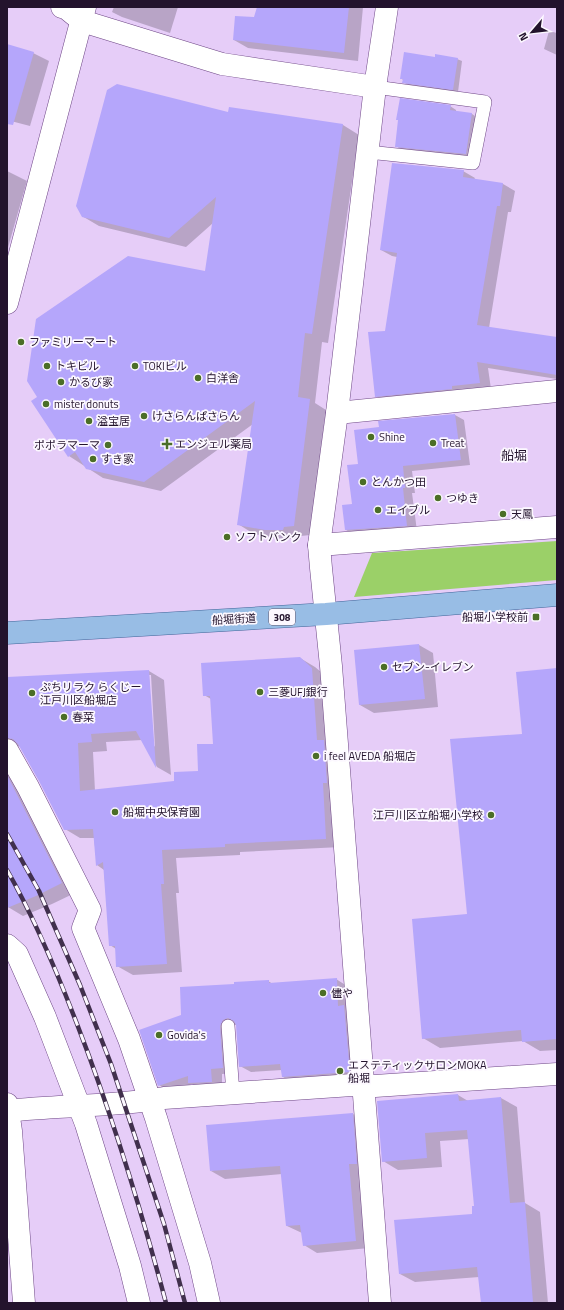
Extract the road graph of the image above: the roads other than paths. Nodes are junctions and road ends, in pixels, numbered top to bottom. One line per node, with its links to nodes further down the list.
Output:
1 (62, 7): 3 (street)
2 (387, 7): 4 (street)
3 (83, 14): 4 (street); 6 (street)
4 (375, 87): 5 (street); 5 (lane)
5 (368, 152): 8 (street)
6 (7, 303)
7 (557, 391): 8 (street)
8 (337, 413): 10 (street)
9 (557, 527): 10 (street)
10 (320, 545): 12 (street)
11 (557, 596): 12 (main road, 船堀街道 / 308)
12 (326, 614): 13 (main road, 船堀街道 / 308); 18 (street)
13 (7, 633)
14 (7, 750): 20 (street)
15 (7, 945): 21 (street)
16 (228, 1026): 19 (lane)
17 (557, 1074): 18 (street)
18 (364, 1086): 19 (street); 26 (street)
19 (233, 1094): 20 (street)
20 (150, 1101): 21 (street); 25 (street)
21 (80, 1107): 22 (street); 24 (street)
22 (7, 1108): 23 (street)
23 (24, 1303)
24 (139, 1303)
25 (209, 1303)
26 (380, 1303)

